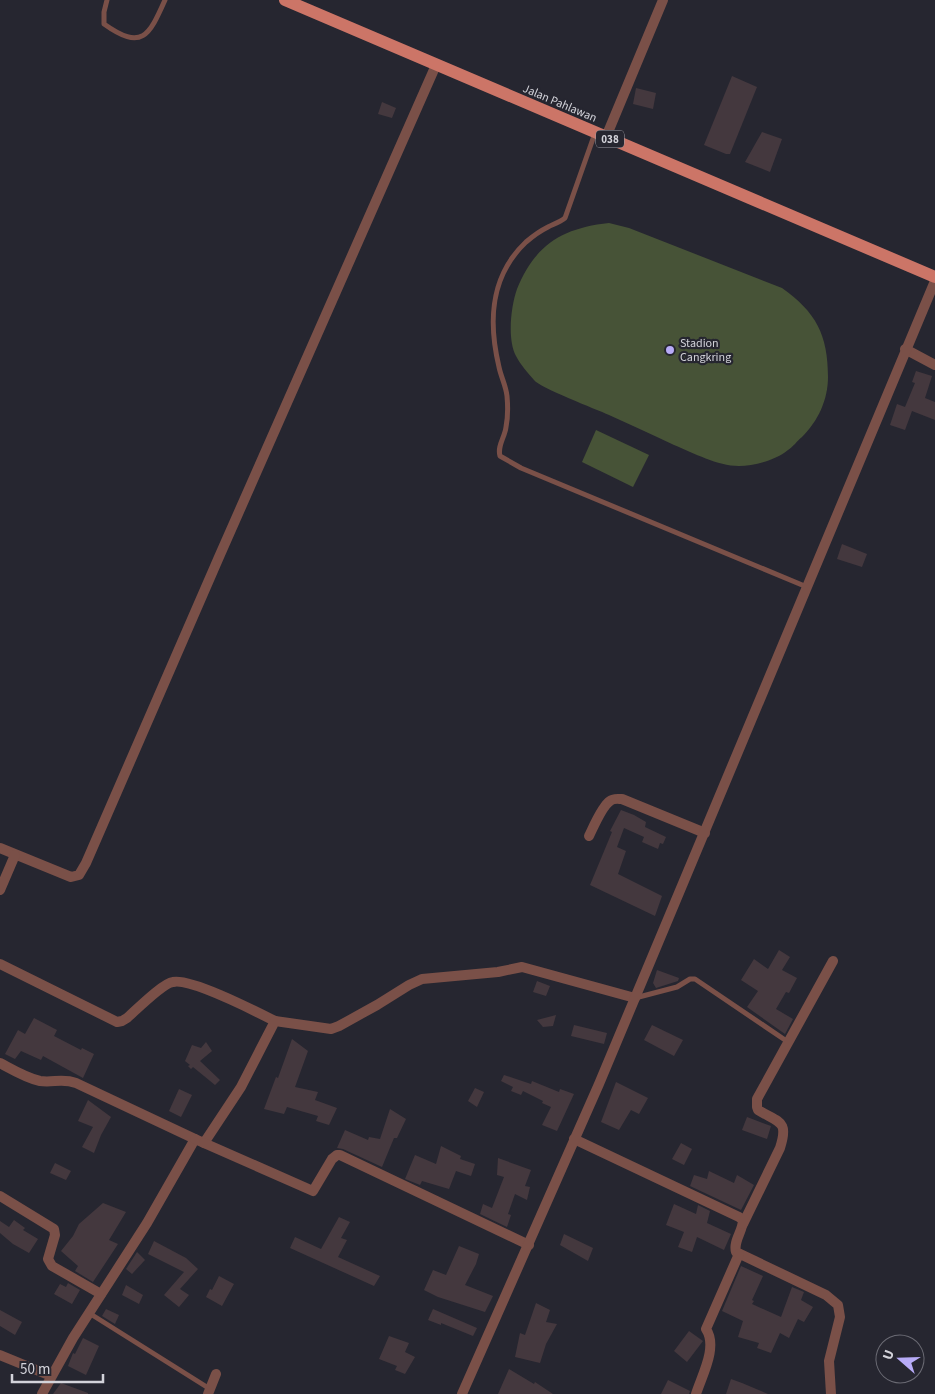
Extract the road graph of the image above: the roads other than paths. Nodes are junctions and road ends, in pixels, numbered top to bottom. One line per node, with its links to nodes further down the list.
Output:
1 (107, 0): 2 (lane)
2 (165, 0)
3 (285, 0): 5 (main road, Jalan Pahlawan / 038)
4 (663, 0): 6 (street)
5 (436, 64): 6 (main road, Jalan Pahlawan / 038); 15 (street)
6 (601, 135): 7 (main road, Jalan Pahlawan / 038); 11 (lane)
7 (935, 277)
8 (935, 281): 9 (street)
9 (905, 349): 10 (street); 11 (street)
10 (935, 364)
11 (807, 588): 12 (street)
12 (705, 833): 13 (street); 19 (street)
13 (589, 836)
14 (0, 848): 15 (street)
15 (15, 855): 16 (street)
16 (0, 890)
17 (834, 961): 21 (street)
18 (0, 964): 20 (street)
19 (635, 998): 20 (street); 21 (lane); 23 (street)
20 (275, 1021): 24 (street)
21 (788, 1042): 26 (street)
22 (0, 1063): 24 (street)
23 (574, 1139): 26 (street); 27 (street)
24 (199, 1141): 27 (street); 29 (street)
25 (0, 1196): 29 (street)
26 (743, 1224): 28 (street)
27 (529, 1245): 36 (street)
28 (739, 1254): 37 (street); 38 (street)
29 (101, 1294): 30 (street)
30 (89, 1312): 33 (street); 34 (lane)
31 (0, 1355): 33 (street)
32 (216, 1374): 34 (street)
33 (51, 1376): 35 (street)
34 (209, 1391)
35 (42, 1394)
36 (462, 1394)
37 (696, 1394)
38 (831, 1394)

